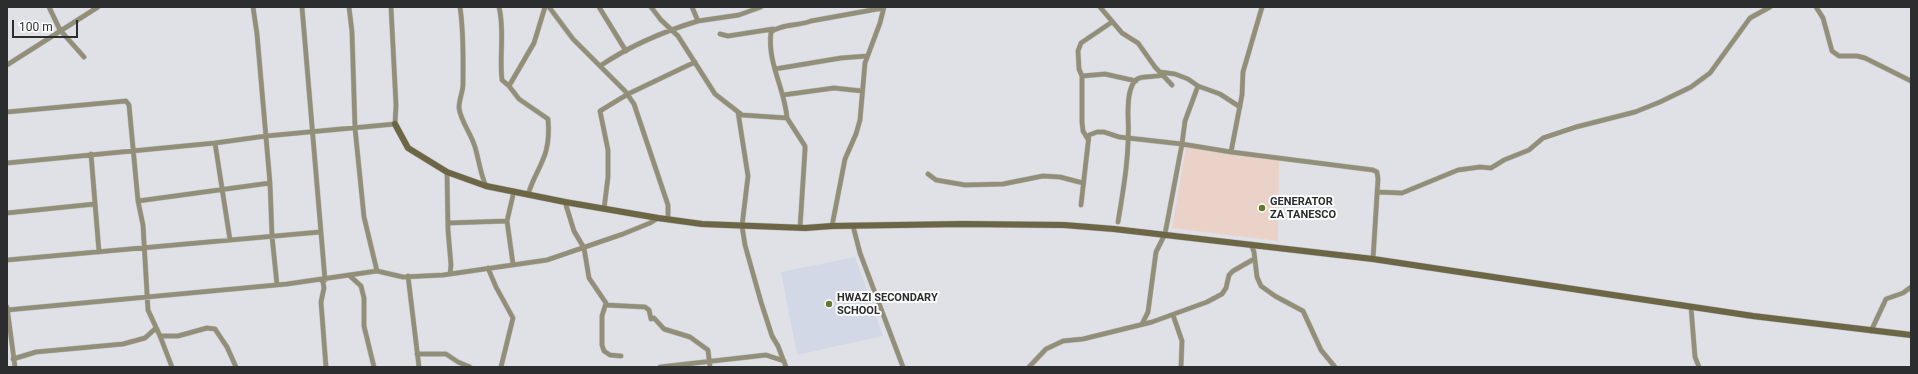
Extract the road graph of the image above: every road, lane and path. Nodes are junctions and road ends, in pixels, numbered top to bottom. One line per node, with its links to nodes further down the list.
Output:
1 (49, 7): 24 (street)
2 (98, 7): 24 (street)
3 (253, 7): 50 (street)
4 (302, 7): 49 (street)
5 (349, 7): 48 (street)
6 (391, 7): 47 (street)
7 (460, 7): 63 (street)
8 (499, 7): 37 (street)
9 (545, 7): 37 (street)
10 (549, 7): 31 (street)
11 (599, 7): 26 (street)
12 (651, 7): 22 (street)
13 (692, 7): 20 (street)
14 (761, 7): 20 (street)
15 (1100, 7): 21 (street)
16 (1262, 7): 43 (street)
17 (1770, 7): 66 (street)
18 (1816, 7): 36 (street)
19 (884, 8): 23 (street); 27 (street)
20 (698, 21): 22 (street)
21 (1112, 22): 33 (street); 34 (street)
22 (671, 29): 26 (street); 29 (street)
23 (775, 29): 25 (street); 32 (street)
24 (60, 30): 28 (street); 30 (street)
25 (720, 34)
26 (626, 52): 31 (street)
27 (868, 56): 32 (street); 40 (street)
28 (84, 58)
29 (695, 62): 41 (street); 45 (street)
30 (7, 64)
31 (600, 66): 41 (street)
32 (775, 69): 42 (street)
33 (1161, 73): 35 (street); 38 (street); 39 (street)
34 (1082, 76): 35 (street); 52 (street)
35 (1136, 81): 51 (street)
36 (1911, 81)
37 (509, 86): 67 (street)
38 (1172, 86)
39 (1198, 86): 43 (street); 54 (street)
40 (862, 91): 42 (street); 80 (street)
41 (628, 94): 72 (street); 75 (street)
42 (783, 96): 46 (street)
43 (1240, 107): 56 (street)
44 (7, 112): 55 (street)
45 (738, 112): 46 (street); 79 (street)
46 (787, 118): 82 (street)
47 (395, 124): 48 (street); 59 (street)
48 (355, 128): 49 (street); 96 (street)
49 (312, 131): 50 (street); 83 (street)
50 (266, 136): 53 (street); 61 (street)
51 (1130, 138): 52 (street); 54 (street); 77 (street)
52 (1088, 140): 62 (street)
53 (215, 143): 55 (street); 64 (street)
54 (1182, 144): 56 (street); 84 (street)
55 (133, 150): 57 (street); 68 (street)
56 (1231, 152): 66 (street)
57 (91, 154): 58 (street); 70 (street)
58 (7, 163)
59 (447, 172): 63 (street); 78 (street)
60 (928, 174): 62 (street)
61 (270, 183): 64 (street); 85 (street)
62 (1082, 183): 71 (street)
63 (486, 186): 65 (street)
64 (222, 191): 68 (street); 86 (street)
65 (514, 192): 67 (street); 76 (street)
66 (1377, 192): 92 (street)
67 (528, 195): 69 (street)
68 (138, 201): 88 (street)
69 (565, 202): 72 (street); 89 (street)
70 (95, 204): 73 (street); 90 (street)
71 (1081, 205)
72 (604, 209): 74 (street)
73 (7, 214)
74 (658, 218): 75 (street); 89 (street)
75 (668, 219): 79 (street)
76 (507, 221): 78 (street); 94 (street)
77 (1118, 222)
78 (448, 223): 97 (street)
79 (742, 226): 82 (street); 117 (street)
80 (832, 226): 81 (street); 82 (street)
81 (853, 226): 84 (street); 130 (street)
82 (800, 228)
83 (320, 232): 85 (street); 100 (street)
84 (1165, 234): 87 (street); 109 (street)
85 (272, 236): 86 (street); 101 (street)
86 (230, 240): 88 (street)
87 (1251, 244): 91 (street); 92 (street)
88 (144, 248): 90 (street); 103 (street)
89 (584, 248): 94 (street); 104 (street)
90 (99, 252): 93 (street)
91 (1254, 259): 108 (street); 133 (street)
92 (1373, 259): 106 (street)
93 (7, 260)
94 (513, 264): 95 (street)
95 (488, 268): 97 (street); 127 (street)
96 (377, 271): 98 (street); 99 (street)
97 (450, 274): 99 (street)
98 (350, 276): 100 (street); 124 (street)
99 (408, 276): 114 (street)
100 (323, 280): 101 (street); 123 (street)
101 (277, 285): 103 (street)
102 (1911, 287): 111 (street)
103 (147, 297): 107 (street); 110 (street)
104 (606, 306): 115 (street); 118 (street)
105 (7, 307): 107 (street)
106 (1691, 307): 111 (street); 134 (street)
107 (7, 310): 116 (street)
108 (1173, 315): 109 (street); 132 (street)
109 (1142, 324): 131 (street)
110 (156, 328): 113 (street); 116 (street)
111 (1871, 330): 112 (street)
112 (1911, 335)
113 (160, 336): 121 (street); 122 (street)
114 (417, 354): 119 (street); 125 (street)
115 (621, 356)
116 (13, 359): 120 (street)
117 (784, 361): 118 (street); 129 (street)
118 (710, 364): 128 (street)
119 (458, 365): 126 (street)
120 (15, 367)
121 (172, 367)
122 (236, 367)
123 (326, 367)
124 (374, 367)
125 (419, 367)
126 (470, 367)
127 (500, 367)
128 (660, 367)
129 (786, 367)
130 (903, 367)
131 (1029, 367)
132 (1181, 367)
133 (1335, 367)
134 (1699, 367)

